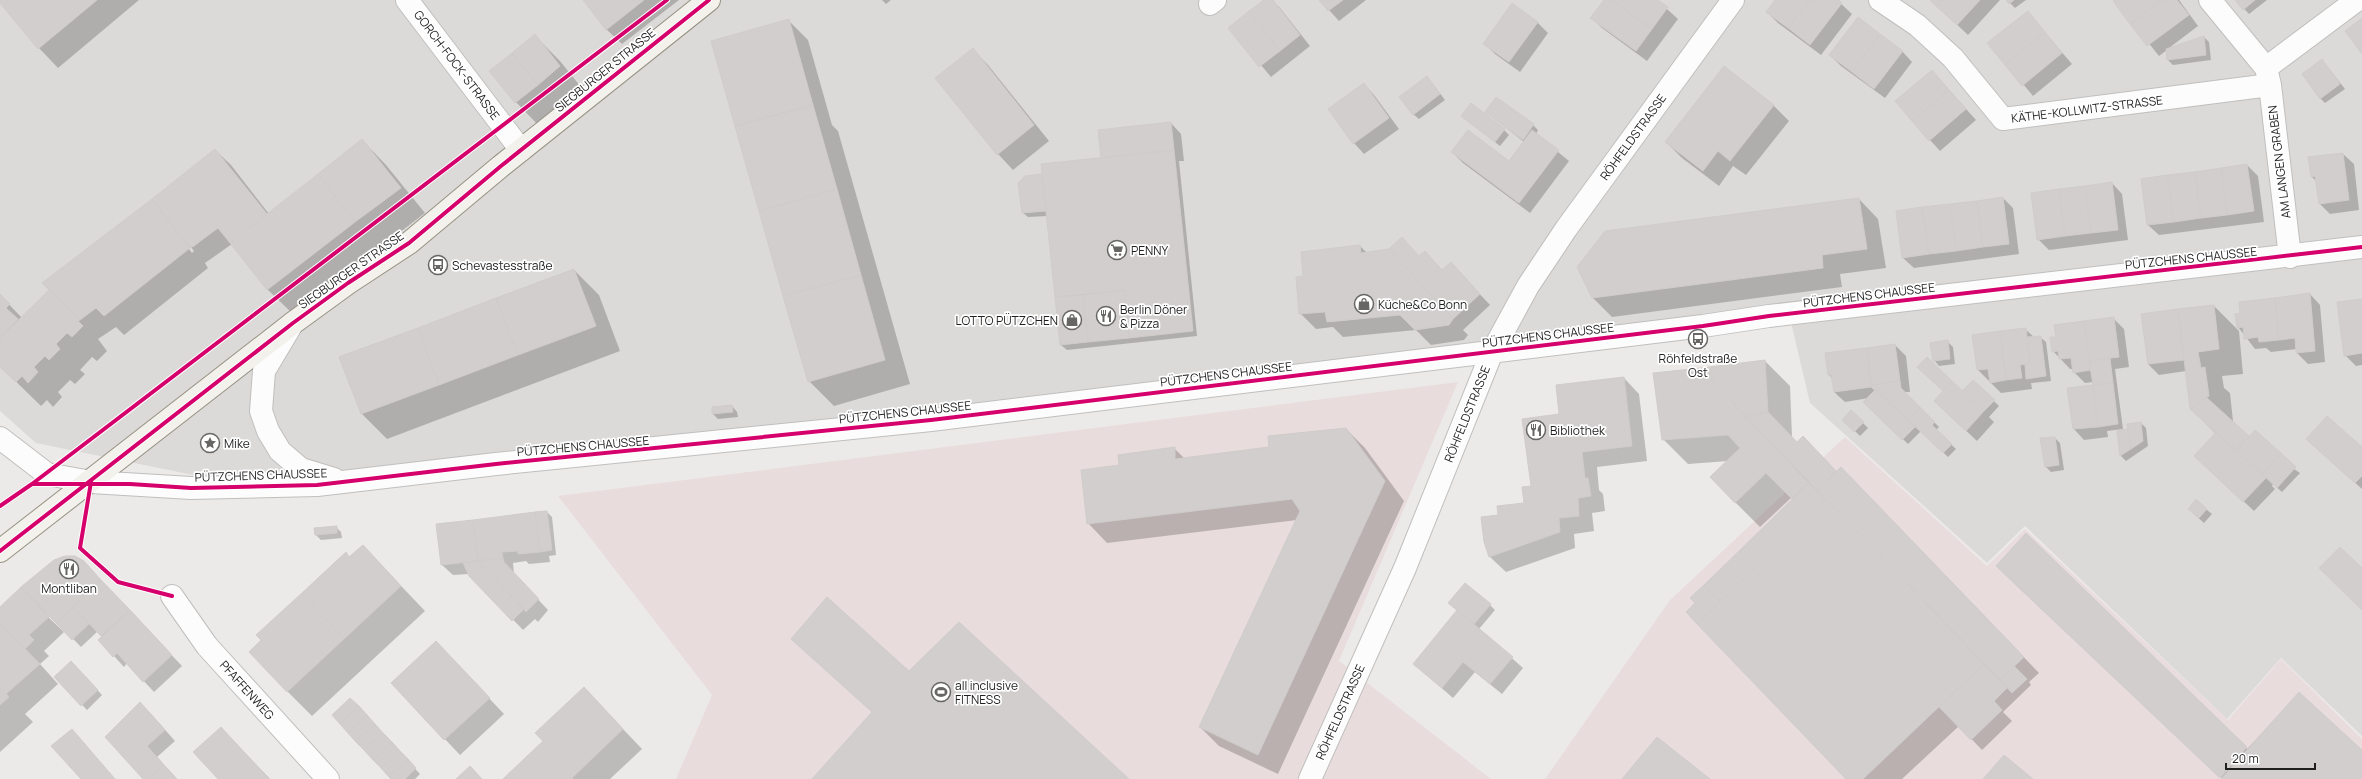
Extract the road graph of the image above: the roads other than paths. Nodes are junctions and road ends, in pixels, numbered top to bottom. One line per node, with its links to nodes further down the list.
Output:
1 (407, 0): 8 (street, GORCH-FOCK-STRASSE)
2 (707, 0): 8 (main road, SIEGBURGER STRASSE)
3 (1733, 0): 12 (street, RÖHFELDSTRASSE)
4 (1880, 0): 7 (street, KÄTHE-KOLLWITZ-STRASSE)
5 (2210, 0): 7 (street)
6 (2356, 0): 7 (street)
7 (2268, 77): 10 (street, AM LANGEN GRABEN)
8 (521, 150): 11 (main road, SIEGBURGER STRASSE)
9 (2362, 248): 10 (street, PÜTZCHENS CHAUSSEE)
10 (2290, 257): 12 (street, PÜTZCHENS CHAUSSEE)
11 (292, 323): 14 (street); 15 (main road, SIEGBURGER STRASSE)
12 (1492, 352): 14 (street, PÜTZCHENS CHAUSSEE); 19 (street, RÖHFELDSTRASSE)
13 (0, 438): 15 (street, PÜTZCHENS CHAUSSEE)
14 (341, 481): 15 (street, PÜTZCHENS CHAUSSEE)
15 (91, 482): 16 (main road, SIEGBURGER STRASSE)
16 (0, 551)
17 (172, 596): 18 (street, PFAFFENWEG)
18 (328, 779)
19 (1310, 779)

